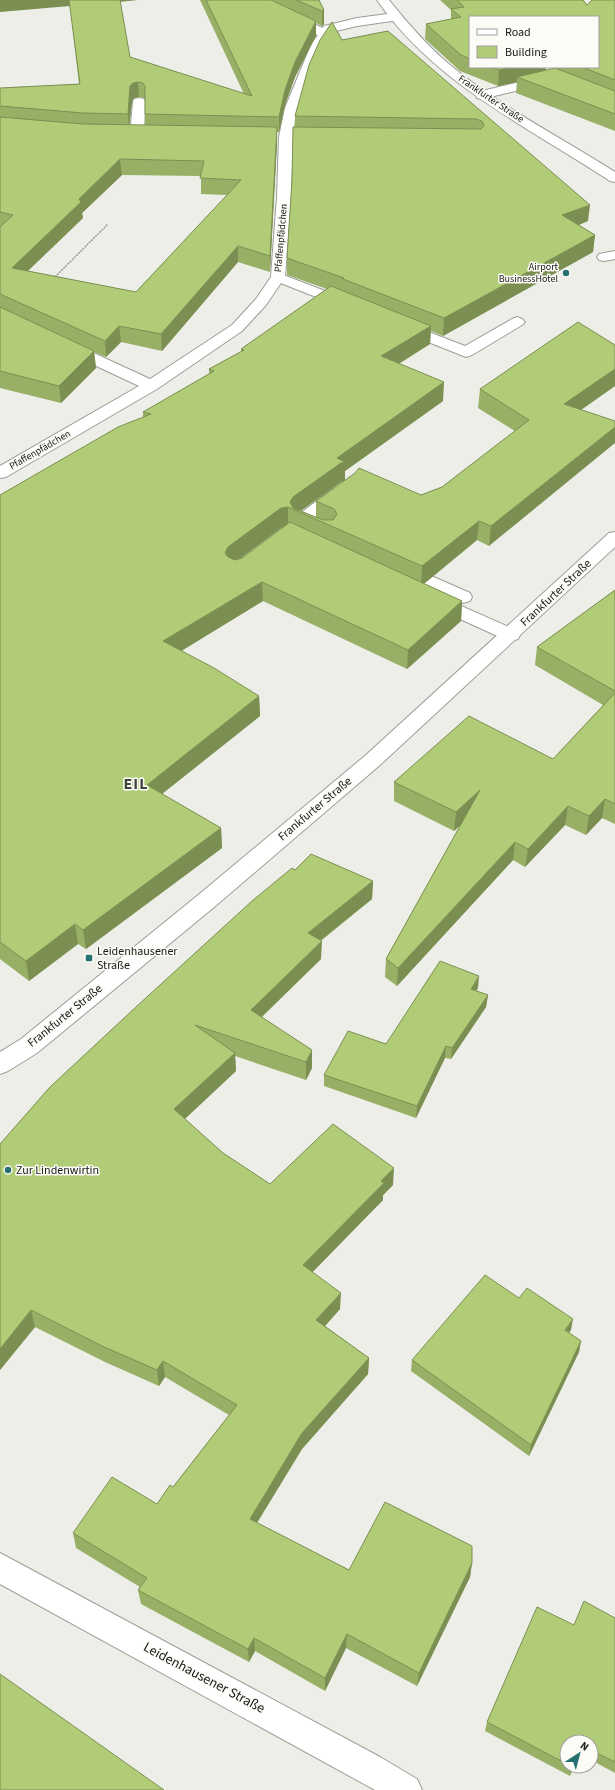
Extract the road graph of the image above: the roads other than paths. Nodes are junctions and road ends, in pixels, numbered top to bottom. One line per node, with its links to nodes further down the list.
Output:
1 (383, 0): 3 (street, Frankfurter Straße)
2 (280, 13): 4 (street)
3 (395, 17): 4 (street, Pfaffenpfädchen); 6 (street, Frankfurter Straße)
4 (326, 34): 13 (street, Pfaffenpfädchen)
5 (552, 73): 6 (street); 8 (street)
6 (482, 95): 15 (street, Frankfurter Straße)
7 (139, 102): 10 (street)
8 (615, 103)
9 (122, 135): 10 (street)
10 (137, 135): 11 (street)
11 (152, 135)
12 (270, 137): 13 (street)
13 (286, 137): 14 (street); 16 (street, Pfaffenpfädchen)
14 (302, 138)
15 (615, 178)
16 (278, 277): 17 (street); 21 (street, Pfaffenpfädchen)
17 (365, 311)
18 (386, 320): 19 (street)
19 (517, 322)
20 (54, 340): 21 (street)
21 (151, 386): 22 (street, Pfaffenpfädchen)
22 (0, 473)
23 (348, 487): 24 (street)
24 (288, 533)
25 (615, 537): 27 (street, Frankfurter Straße)
26 (387, 570): 27 (street)
27 (517, 629): 28 (street, Frankfurter Straße)
28 (0, 1064)
29 (0, 1568): 30 (street, Leidenhausener Straße)
30 (406, 1790)

